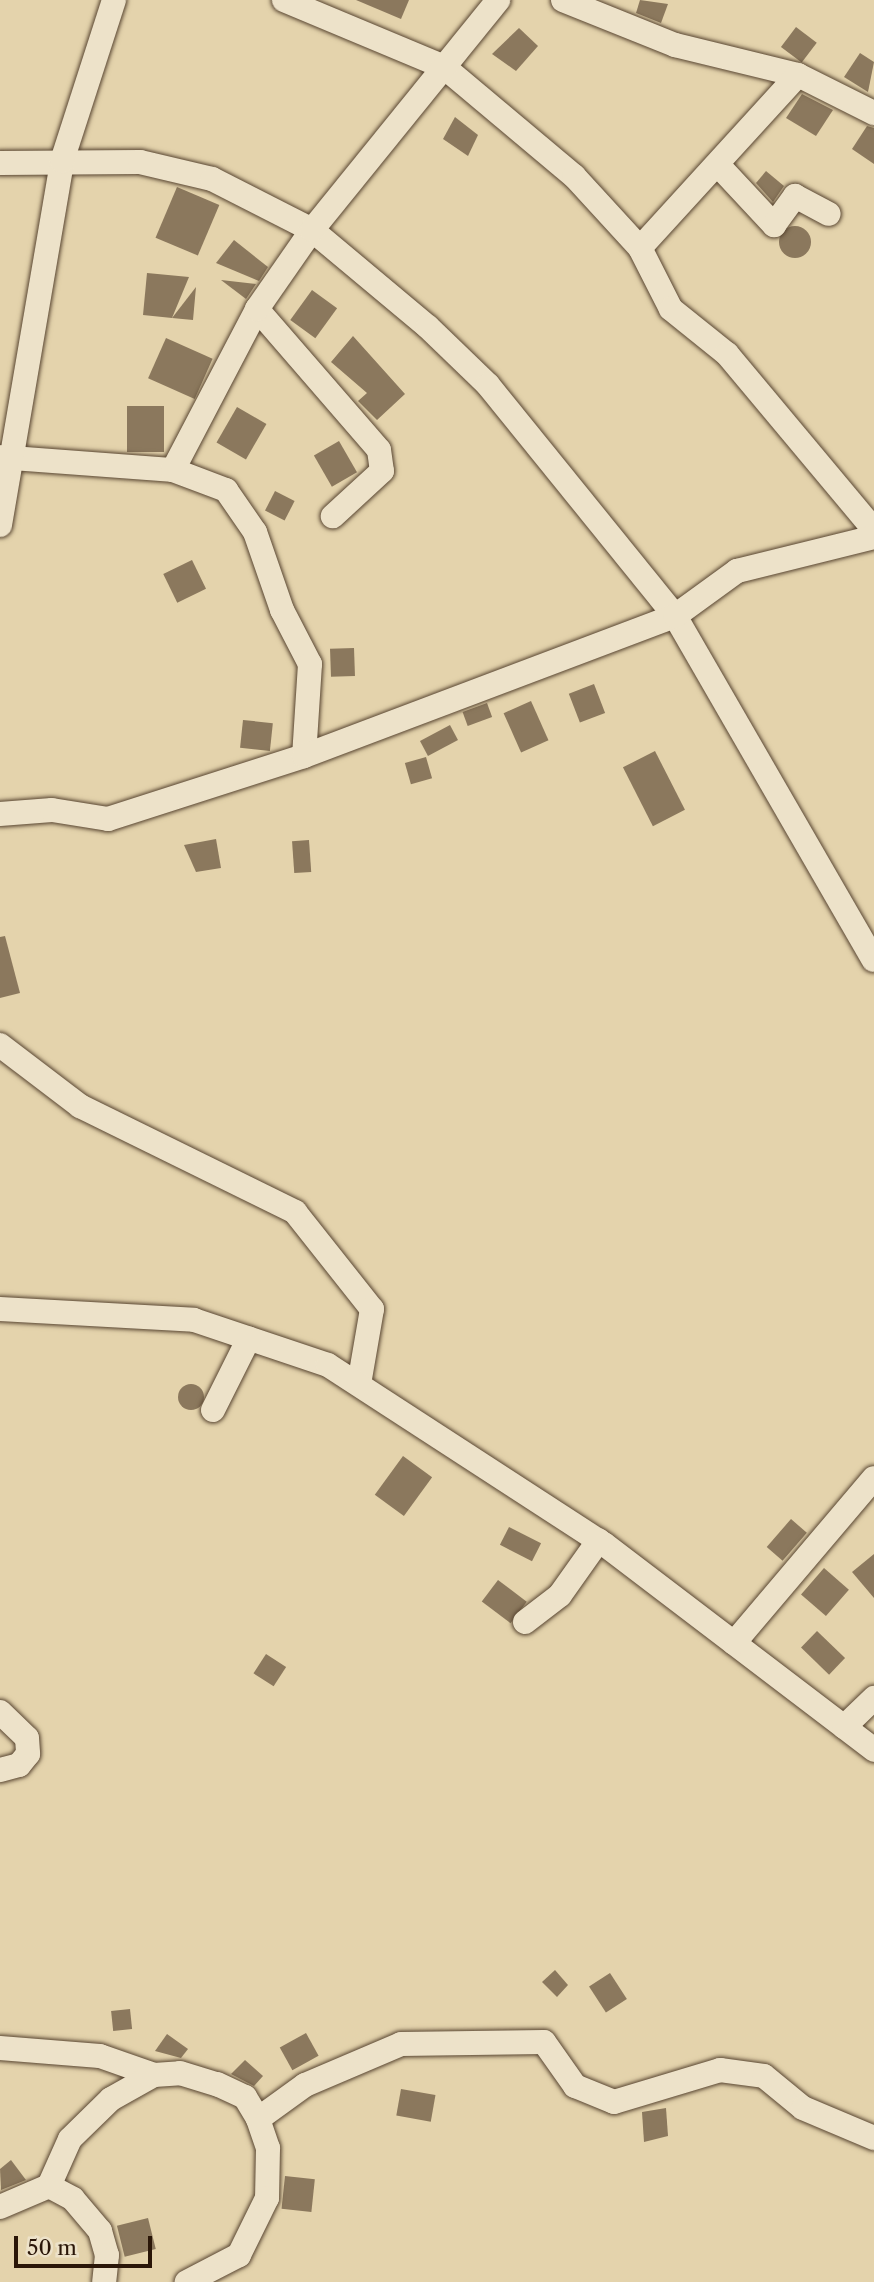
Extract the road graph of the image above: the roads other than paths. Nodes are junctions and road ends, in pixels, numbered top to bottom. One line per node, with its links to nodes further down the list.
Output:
1 (114, 0): 9 (street)
2 (284, 0): 5 (street)
3 (498, 0): 6 (street)
4 (563, 0): 7 (street)
5 (324, 7): 6 (street)
6 (444, 66): 13 (street); 14 (street)
7 (798, 75): 8 (street); 11 (street)
8 (874, 113)
9 (62, 161): 10 (street); 13 (street); 16 (street)
10 (0, 163)
11 (719, 166): 12 (street); 14 (street)
12 (828, 214)
13 (312, 230): 15 (street); 22 (street)
14 (639, 248): 20 (street)
15 (257, 309): 17 (street); 18 (street)
16 (5, 457): 17 (street); 19 (street)
17 (173, 470): 23 (street)
18 (333, 516)
19 (0, 525)
20 (874, 530)
21 (874, 537): 22 (street)
22 (675, 616): 23 (street); 25 (street)
23 (304, 756): 24 (street)
24 (0, 814)
25 (874, 960)
26 (0, 1045): 29 (street)
27 (0, 1308): 28 (street)
28 (249, 1338): 29 (street); 30 (street)
29 (359, 1384): 32 (street)
30 (212, 1410)
31 (874, 1478): 34 (street)
32 (599, 1540): 33 (street); 34 (street)
33 (525, 1622)
34 (734, 1643): 37 (street)
35 (874, 1698): 37 (street)
36 (0, 1712): 39 (street)
37 (844, 1727): 38 (street)
38 (874, 1750)
39 (0, 1770)
40 (0, 2048): 41 (street)
41 (154, 2075): 42 (street); 44 (street)
42 (258, 2119): 43 (street); 47 (street)
43 (874, 2138)
44 (48, 2186): 45 (street); 46 (street)
45 (0, 2207)
46 (104, 2282)
47 (187, 2282)

